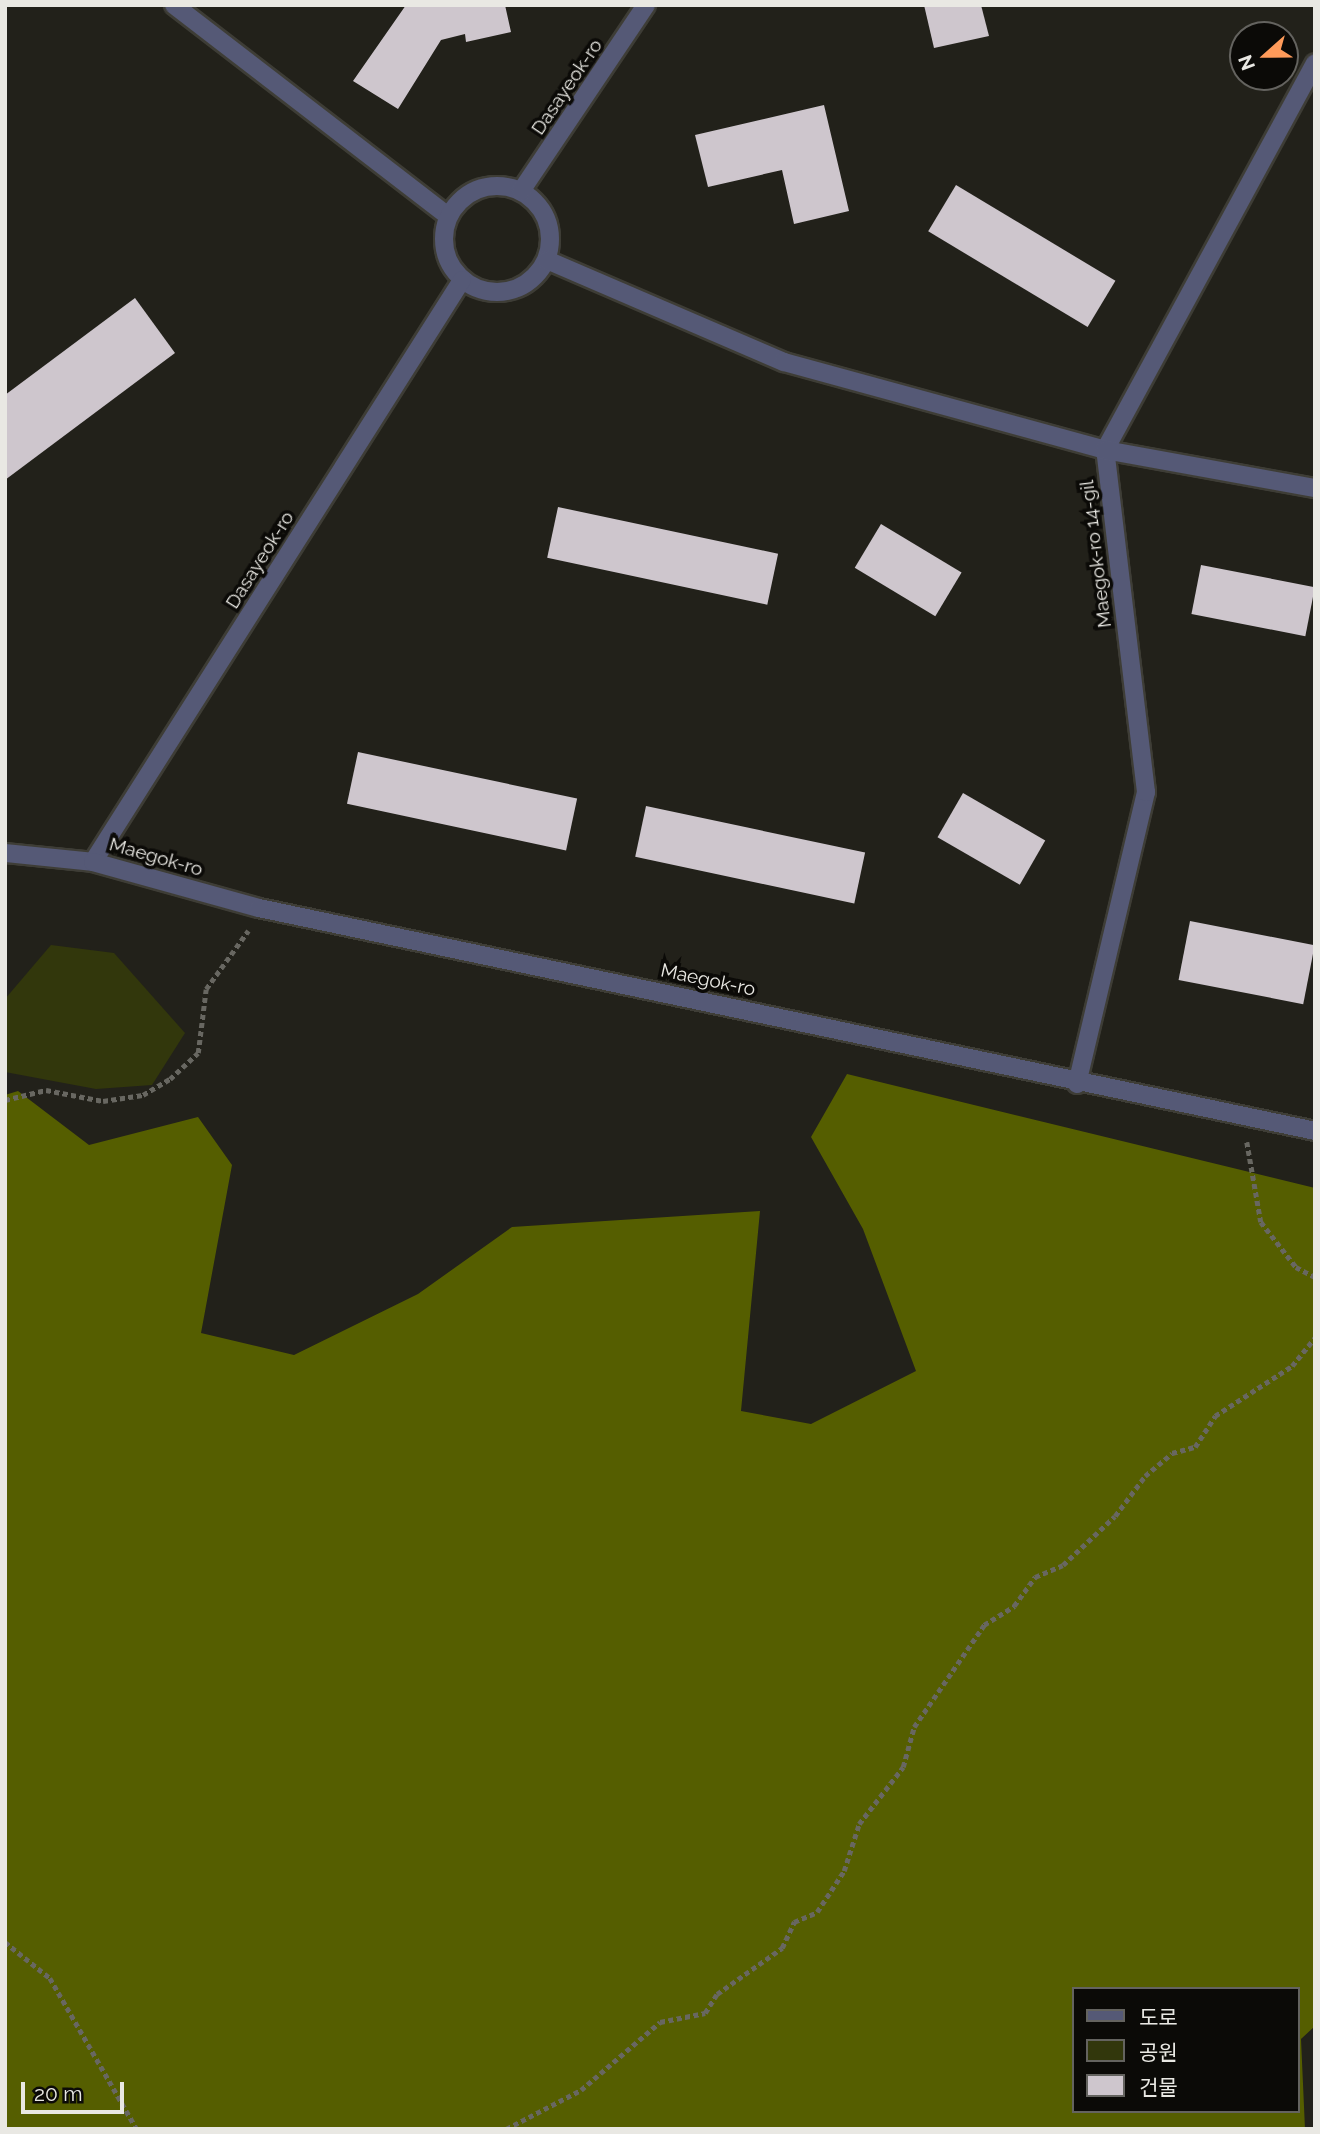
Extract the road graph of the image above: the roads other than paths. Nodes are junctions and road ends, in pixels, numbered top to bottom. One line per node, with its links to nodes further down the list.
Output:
1 (174, 5): 5 (street)
2 (646, 5): 4 (street, Dasayeok-ro)
3 (1315, 63): 8 (street)
4 (521, 191): 5 (street); 6 (street)
5 (448, 216): 7 (street)
6 (547, 260): 7 (street); 8 (street)
7 (462, 280): 11 (street, Dasayeok-ro)
8 (1105, 450): 9 (street); 12 (street, Maegok-ro 14-gil)
9 (1315, 488)
10 (5, 853): 11 (street, Maegok-ro)
11 (93, 862): 12 (street, Maegok-ro)
12 (1077, 1084): 13 (street, Maegok-ro)
13 (1315, 1131)

